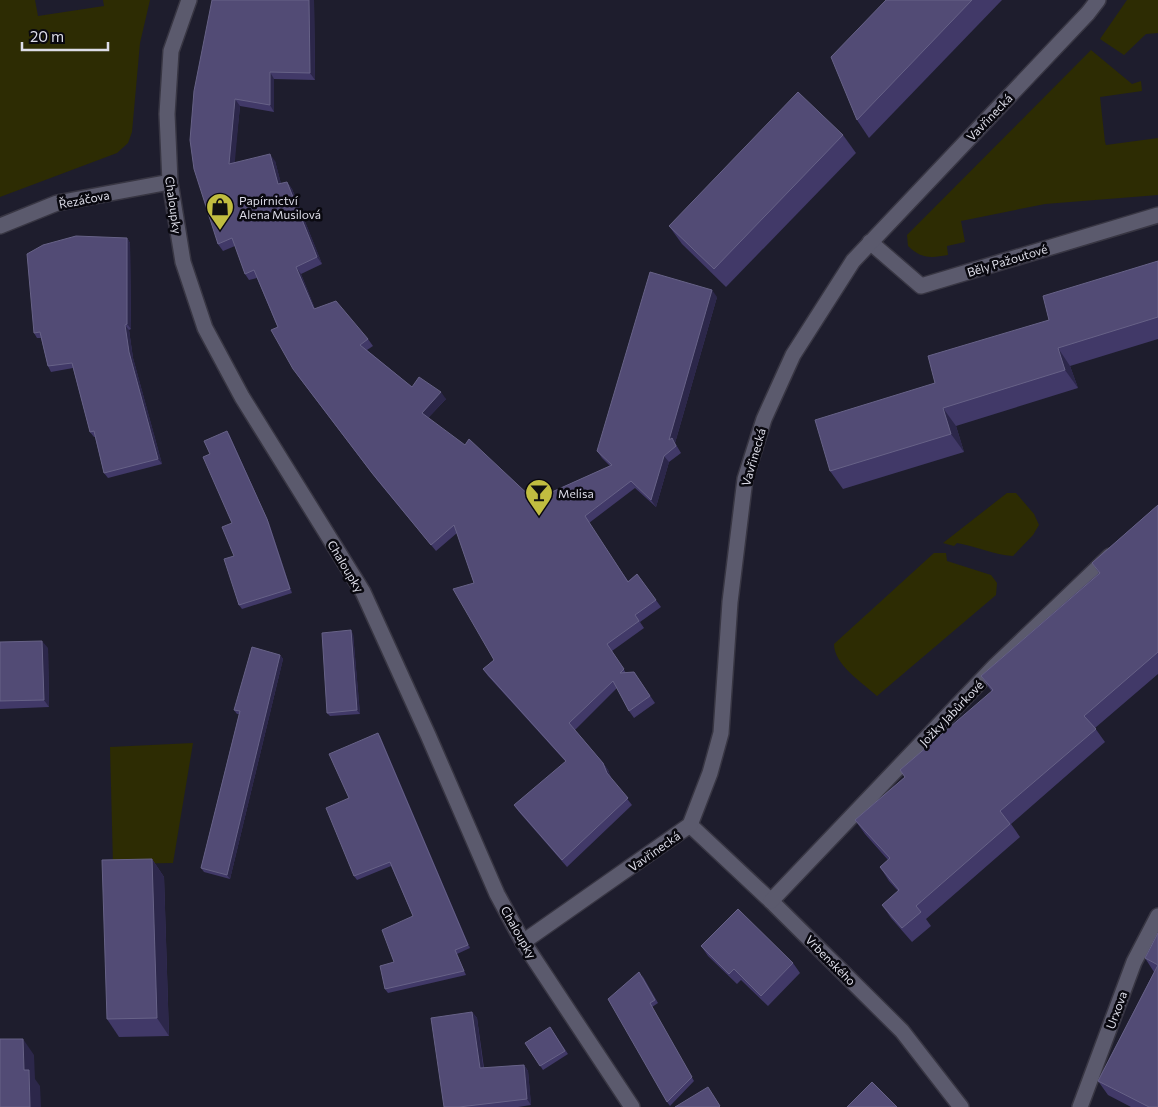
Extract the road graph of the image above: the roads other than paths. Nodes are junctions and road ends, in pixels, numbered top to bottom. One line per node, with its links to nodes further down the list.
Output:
1 (189, 0): 3 (street, Chaloupky)
2 (1098, 0): 6 (street, Vavřinecká)
3 (170, 182): 5 (street, Řezáčova); 11 (street, Chaloupky)
4 (1158, 215): 6 (street, Běly Pažoutové)
5 (0, 226)
6 (870, 242): 8 (street, Vavřinecká)
7 (1124, 542): 9 (street, Jožky Jabůrkové)
8 (690, 825): 9 (street, Vrbenského); 11 (street, Vavřinecká)
9 (771, 901): 13 (street, Vrbenského)
10 (1158, 916): 14 (street, Urxova)
11 (523, 942): 12 (street, Chaloupky)
12 (632, 1107)
13 (960, 1107)
14 (1080, 1107)

